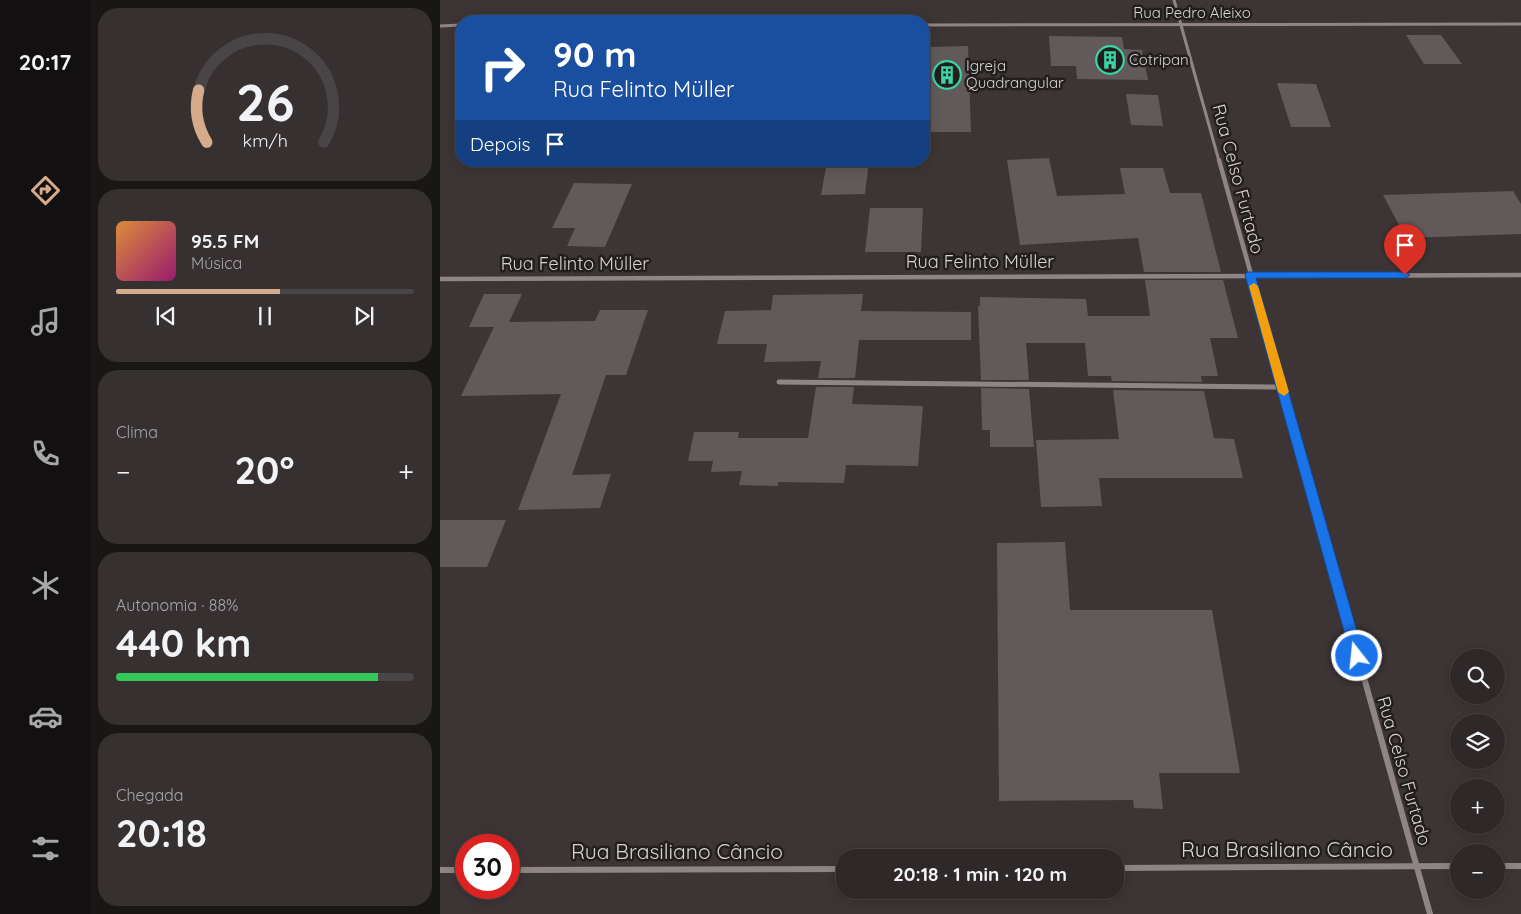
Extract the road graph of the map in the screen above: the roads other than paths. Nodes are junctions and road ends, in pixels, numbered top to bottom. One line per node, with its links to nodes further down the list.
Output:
1 (1174, 0): 2 (street, Rua Celso Furtado)
2 (1181, 24): 3 (street, Rua Pedro Aleixo); 4 (street, Rua Pedro Aleixo); 7 (street, Rua Celso Furtado)
3 (1521, 24)
4 (930, 25)
5 (440, 26): 6 (street)
6 (455, 26)
7 (1250, 275): 8 (street, Rua Felinto Müller); 9 (street, Rua Felinto Müller); 11 (street, Rua Celso Furtado)
8 (1521, 275)
9 (440, 278)
10 (779, 382): 11 (street)
11 (1282, 388): 15 (street, Rua Celso Furtado)
12 (1450, 866): 15 (street, Rua Brasiliano Câncio)
13 (1505, 866): 14 (street)
14 (1521, 866)
15 (1416, 867): 16 (street, Rua Brasiliano Câncio); 21 (street, Rua Celso Furtado)
16 (1124, 868)
17 (836, 869): 20 (street, Rua Brasiliano Câncio)
18 (440, 870): 19 (street)
19 (455, 870)
20 (520, 870)
21 (1430, 914)

